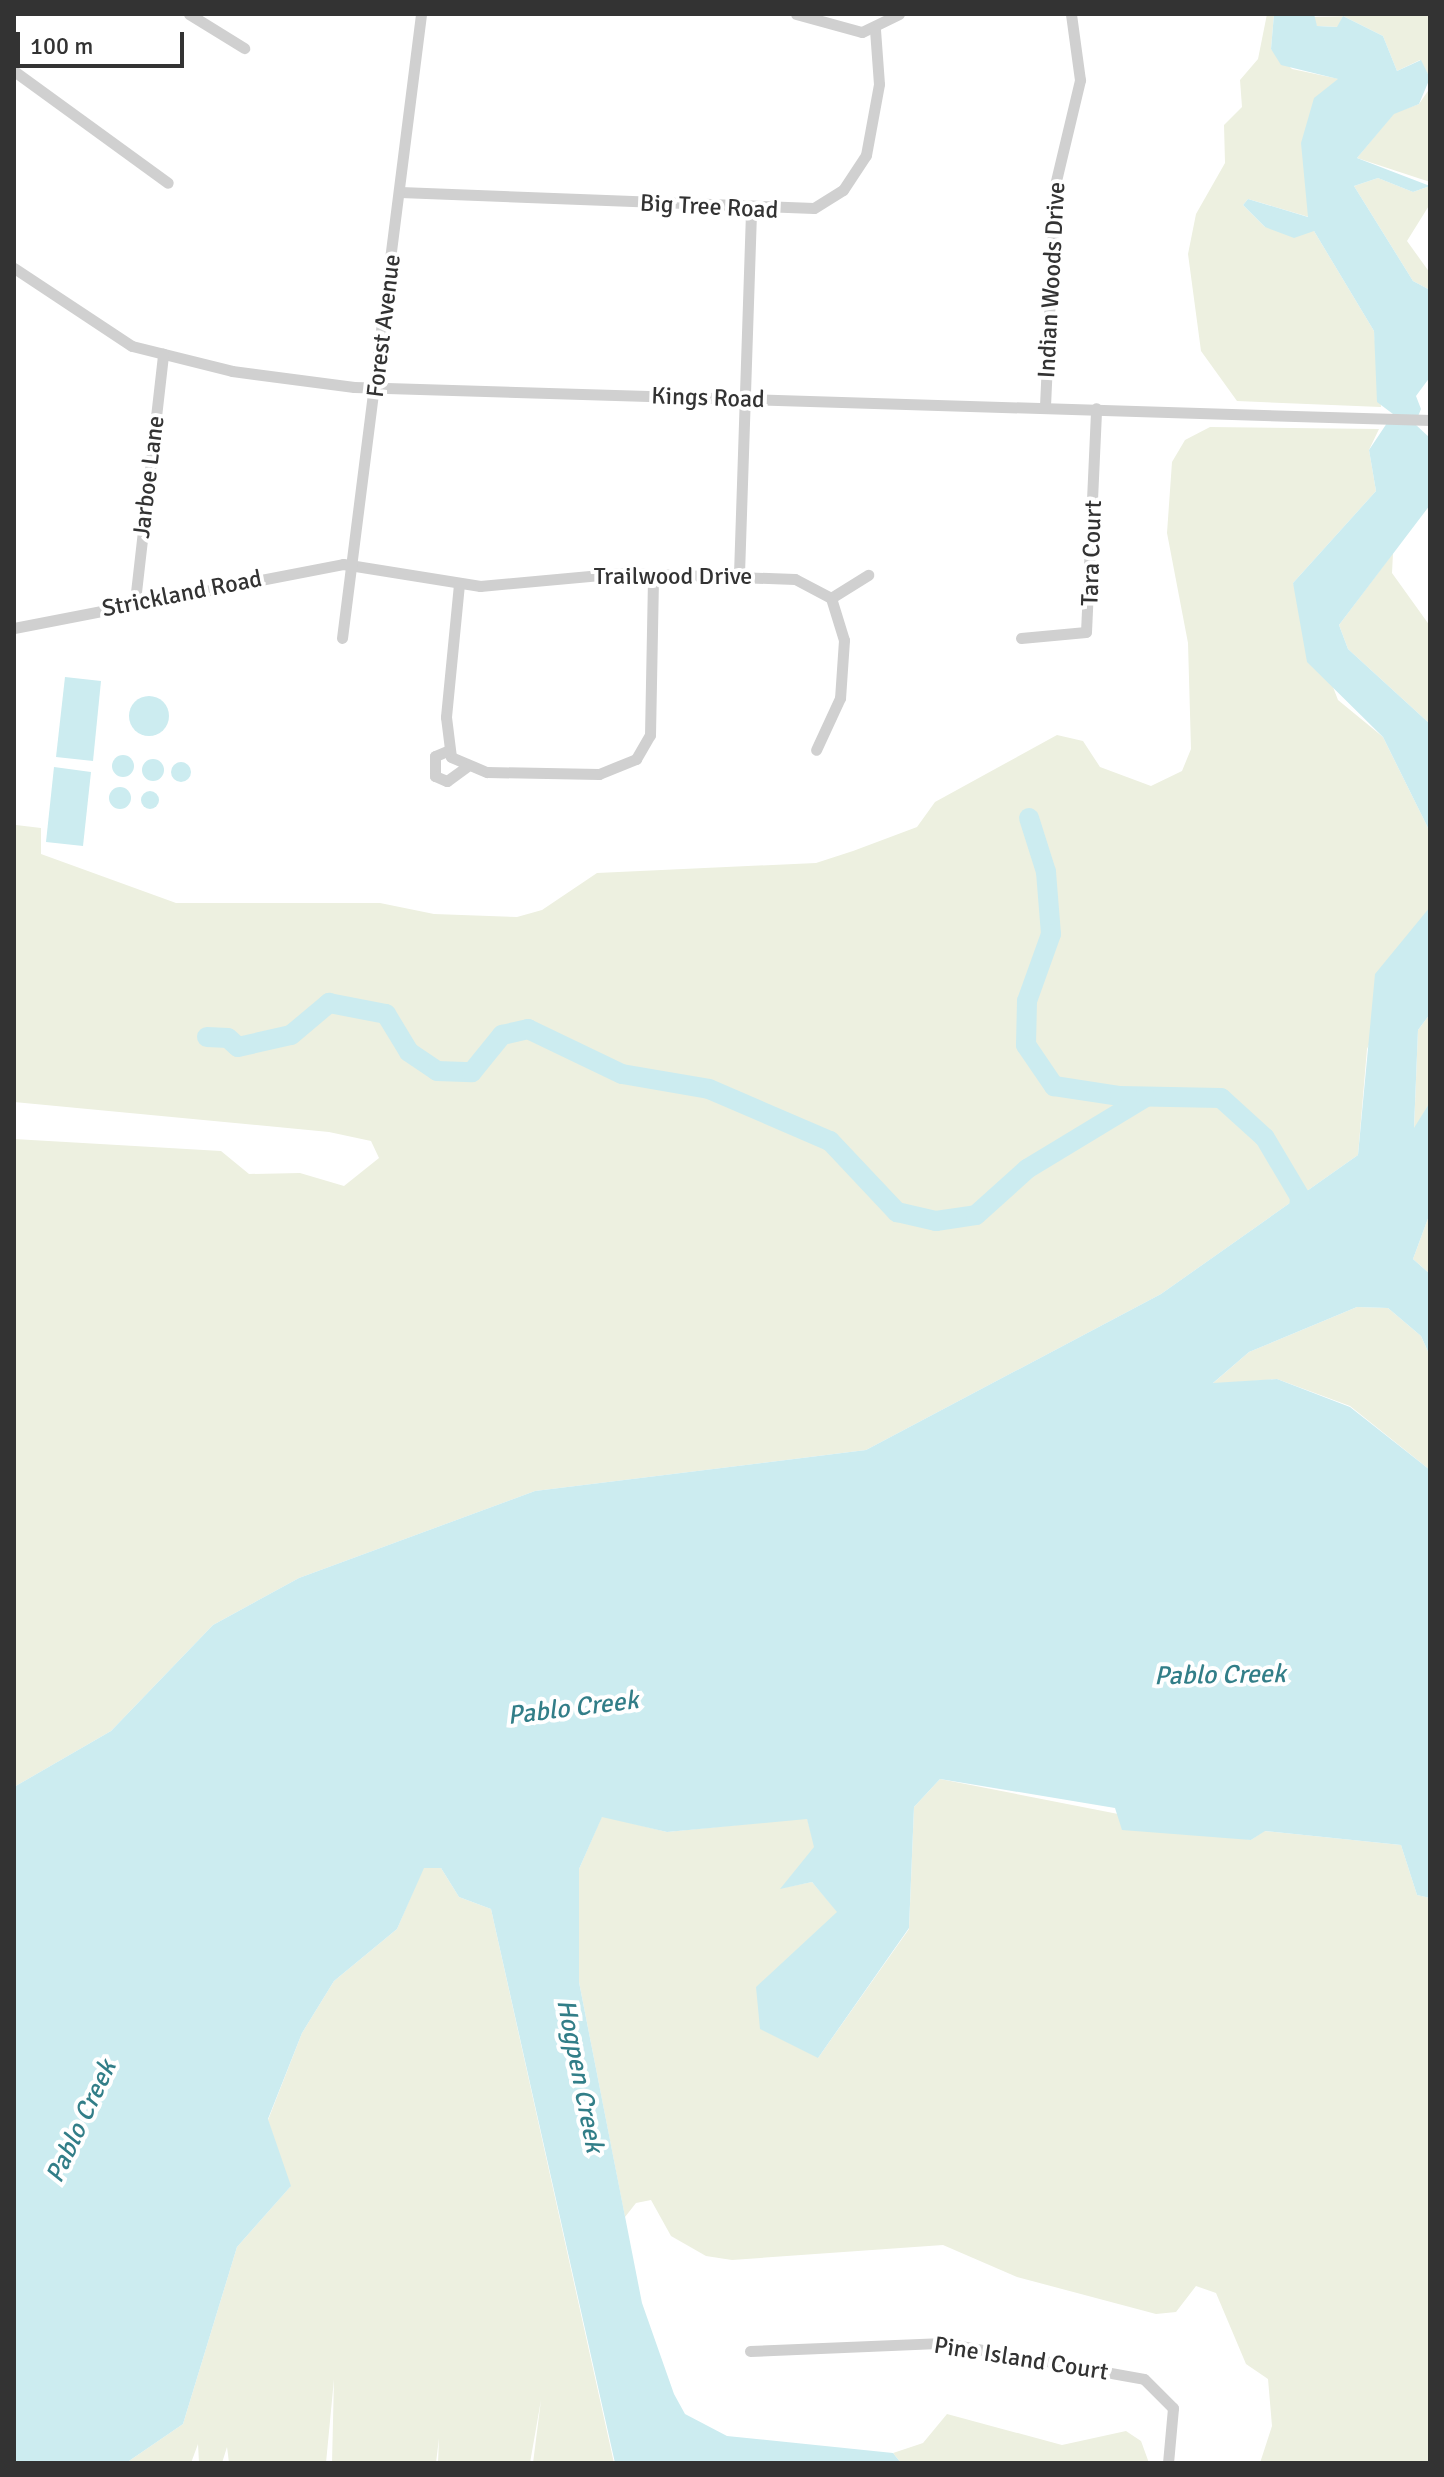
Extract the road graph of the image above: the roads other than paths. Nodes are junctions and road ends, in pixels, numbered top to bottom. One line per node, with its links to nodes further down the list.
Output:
1 (189, 14): 7 (street)
2 (421, 14): 10 (street, Forest Avenue)
3 (796, 14): 6 (street)
4 (899, 14): 6 (street)
5 (1071, 14): 16 (street, Indian Woods Drive)
6 (875, 29): 11 (street, Big Tree Road)
7 (244, 48)
8 (14, 71): 9 (street)
9 (168, 183)
10 (400, 192): 11 (street, Big Tree Road); 14 (street, Forest Avenue)
11 (751, 209): 15 (street)
12 (14, 268): 13 (street, Kings Road)
13 (163, 354): 14 (street, Kings Road); 25 (street, Jarboe Lane)
14 (377, 389): 15 (street, Kings Road); 19 (street, Forest Avenue)
15 (745, 399): 16 (street, Kings Road); 21 (street)
16 (1045, 406): 17 (street, Kings Road)
17 (1096, 408): 18 (street, Kings Road); 28 (street, Tara Court)
18 (1425, 420)
19 (351, 565): 23 (street, Trailwood Drive); 25 (street, Strickland Road); 27 (street, Forest Avenue)
20 (653, 574): 21 (street, Trailwood Drive); 23 (street, Trailwood Drive); 31 (street)
21 (739, 574): 24 (street, Trailwood Drive)
22 (868, 575): 24 (street)
23 (459, 584): 30 (street)
24 (831, 598): 29 (street)
25 (135, 601): 26 (street, Strickland Road)
26 (14, 628)
27 (342, 638)
28 (1021, 638)
29 (816, 750)
30 (447, 751): 31 (street); 31 (street)
31 (466, 767)
32 (750, 2351): 33 (street, Pine Island Court)
33 (1168, 2463)

